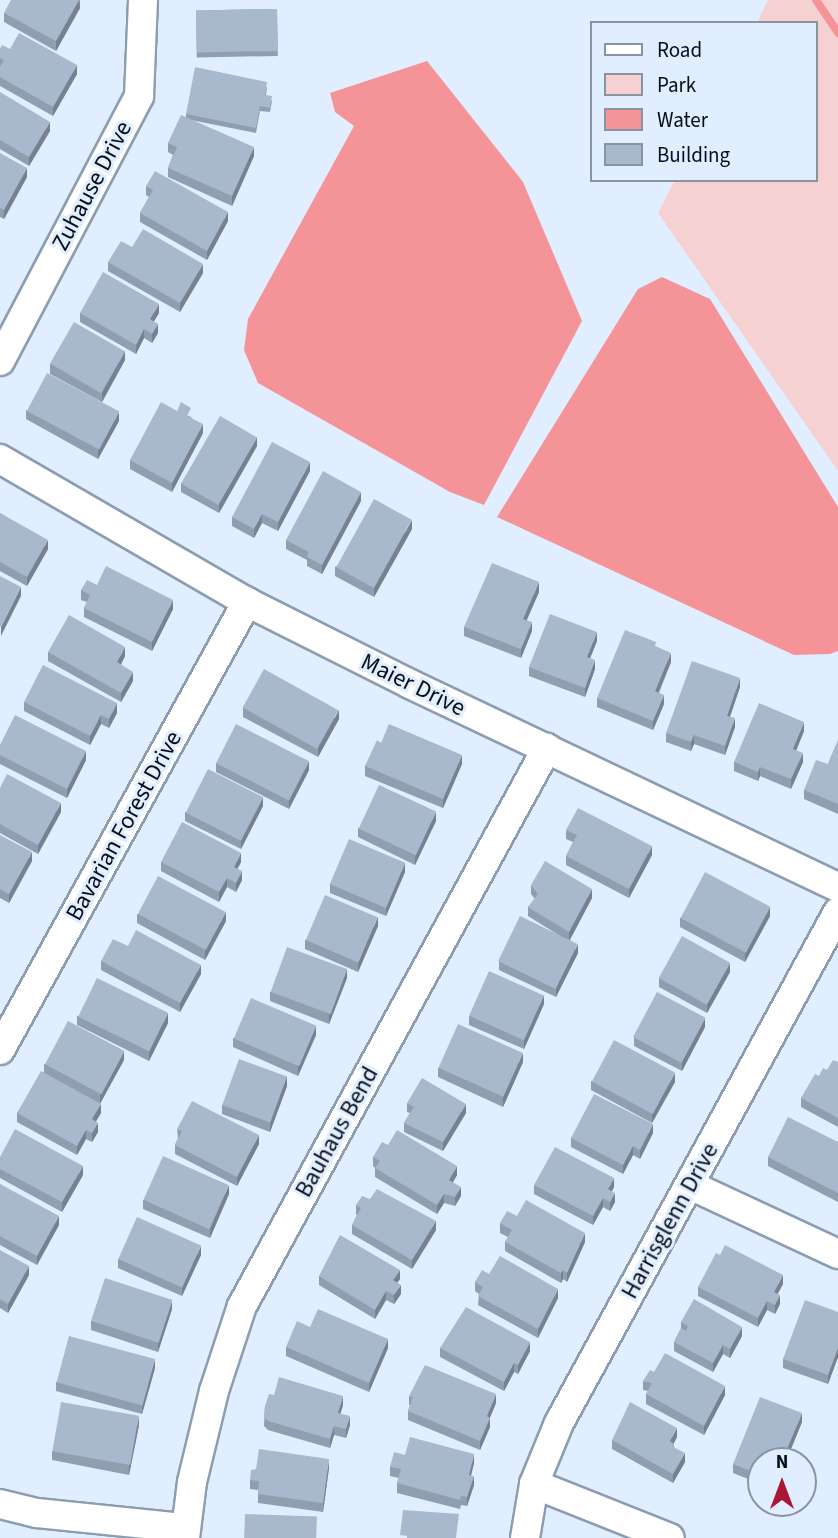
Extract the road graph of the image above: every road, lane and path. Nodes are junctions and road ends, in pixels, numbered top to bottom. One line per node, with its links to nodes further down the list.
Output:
1 (143, 0): 2 (street, Zuhause Drive)
2 (0, 361)
3 (0, 459): 4 (street, Maier Drive)
4 (247, 603): 5 (street, Maier Drive); 8 (street, Bavarian Forest Drive)
5 (547, 748): 6 (street, Maier Drive); 13 (street, Bauhaus Bend)
6 (838, 887)
7 (838, 912): 9 (street, Harrisglenn Drive)
8 (0, 1050)
9 (690, 1185): 10 (street); 11 (street, Harrisglenn Drive)
10 (838, 1254)
11 (534, 1484): 14 (street, Harrisglenn Drive); 15 (street)
12 (0, 1504): 13 (street)
13 (185, 1533)
14 (524, 1538)
15 (670, 1538)

